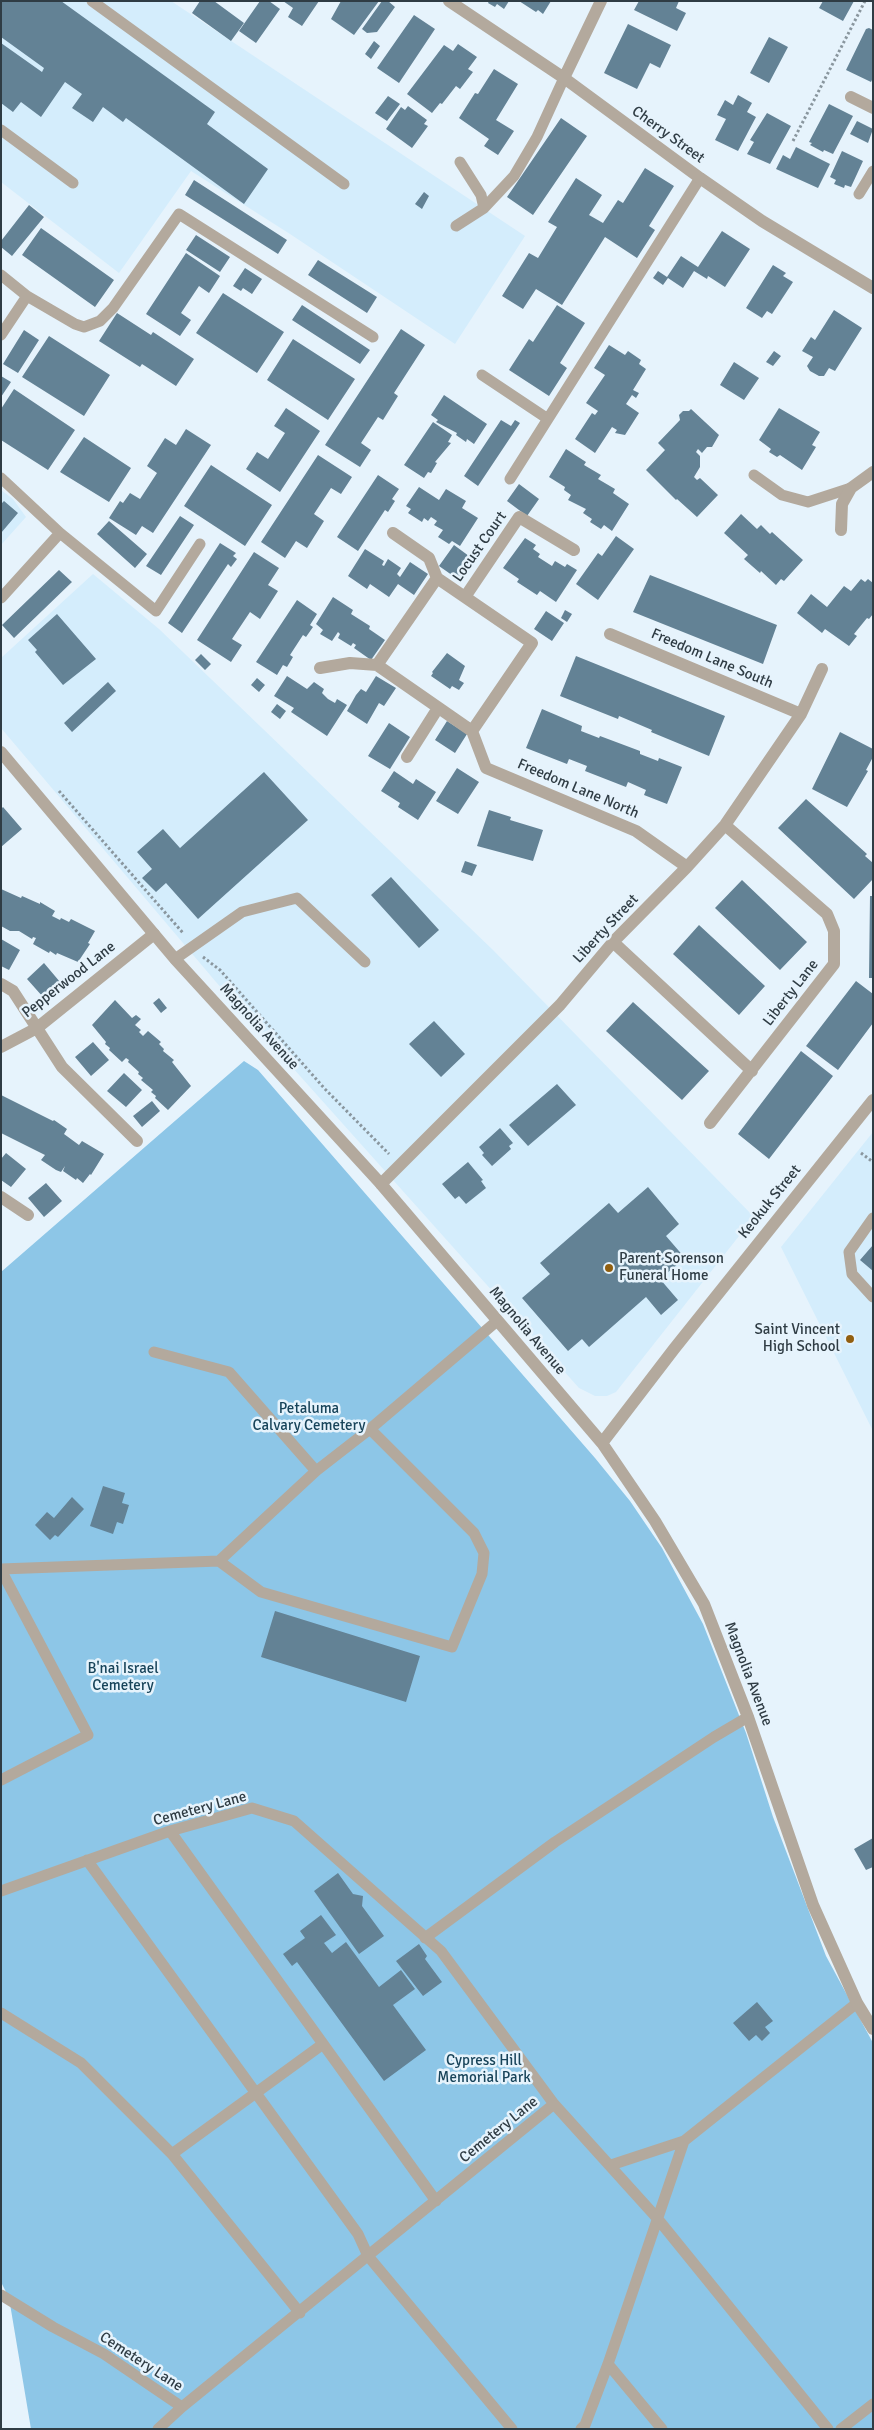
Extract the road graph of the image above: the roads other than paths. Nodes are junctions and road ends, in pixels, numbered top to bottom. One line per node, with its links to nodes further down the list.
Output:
1 (92, 1): 12 (lane)
2 (448, 1): 4 (street, Cherry Street)
3 (601, 1): 4 (street)
4 (564, 78): 10 (street, Cherry Street); 14 (lane)
5 (851, 97): 6 (street)
6 (873, 108)
7 (1, 130): 11 (lane)
8 (460, 162): 14 (lane)
9 (873, 171): 13 (lane)
10 (700, 178): 17 (street, Cherry Street); 22 (lane)
11 (73, 184)
12 (344, 184)
13 (859, 194)
14 (484, 208): 15 (lane)
15 (456, 226)
16 (1, 275): 18 (lane)
17 (873, 288)
18 (27, 296): 19 (lane); 20 (lane)
19 (1, 335)
20 (373, 337)
21 (482, 375): 22 (lane)
22 (548, 419): 26 (lane)
23 (873, 472): 27 (street)
24 (754, 475): 27 (lane)
25 (1, 478): 30 (lane)
26 (510, 479)
27 (851, 488): 28 (street)
28 (841, 530)
29 (393, 532): 33 (street)
30 (60, 533): 31 (lane); 35 (lane)
31 (200, 544)
32 (574, 550): 34 (street, Locust Court)
33 (437, 578): 34 (street); 37 (street)
34 (465, 597): 42 (street)
35 (1, 598)
36 (610, 634): 41 (street, Freedom Lane South)
37 (377, 665): 38 (street); 40 (street)
38 (320, 668)
39 (822, 669): 41 (street, Liberty Street)
40 (438, 708): 42 (street); 44 (street)
41 (801, 714): 45 (street, Liberty Street)
42 (472, 731): 46 (street, Freedom Lane North)
43 (2, 754): 47 (street, Magnolia Avenue)
44 (407, 757)
45 (725, 825): 46 (street, Liberty Street); 54 (street, Liberty Lane)
46 (687, 867): 48 (street, Liberty Street)
47 (154, 934): 49 (street, Magnolia Avenue); 52 (street, Pepperwood Lane)
48 (613, 942): 54 (street); 58 (street, Liberty Street)
49 (175, 959): 50 (lane); 58 (street, Magnolia Avenue)
50 (365, 962)
51 (1, 984): 52 (street)
52 (37, 1028): 53 (street, Pepperwood Lane); 57 (street)
53 (1, 1047)
54 (752, 1071): 56 (street, Liberty Lane)
55 (873, 1100): 66 (street, Keokuk Street)
56 (710, 1123)
57 (138, 1141)
58 (381, 1184): 63 (street, Magnolia Avenue)
59 (1, 1197): 60 (street)
60 (28, 1215)
61 (873, 1218): 62 (lane)
62 (873, 1297)
63 (497, 1321): 65 (lane); 66 (street, Magnolia Avenue)
64 (154, 1352): 67 (lane)
65 (370, 1428): 67 (lane); 68 (lane)
66 (602, 1443): 70 (street, Magnolia Avenue)
67 (316, 1471): 68 (lane)
68 (219, 1561): 69 (lane)
69 (2, 1570): 71 (lane)
70 (748, 1717): 75 (lane); 76 (street, Magnolia Avenue)
71 (1, 1780)
72 (170, 1831): 73 (lane, Cemetery Lane); 75 (lane, Cemetery Lane); 79 (lane)
73 (87, 1860): 74 (lane, Cemetery Lane); 80 (lane)
74 (1, 1891)
75 (425, 1938): 81 (lane, Cemetery Lane)
76 (857, 2003): 78 (street, Magnolia Avenue); 82 (lane)
77 (1, 2013): 83 (lane)
78 (873, 2029)
79 (323, 2044): 80 (lane); 85 (lane)
80 (256, 2093): 83 (lane); 87 (lane)
81 (554, 2104): 84 (lane); 85 (lane, Cemetery Lane)
82 (684, 2141): 84 (lane); 86 (lane)
83 (172, 2154): 89 (lane)
84 (611, 2165): 86 (lane)
85 (436, 2201): 87 (lane, Cemetery Lane)
86 (657, 2218): 90 (lane); 97 (lane)
87 (368, 2256): 89 (lane, Cemetery Lane); 94 (lane)
88 (1, 2294): 92 (lane, Cemetery Lane)
89 (300, 2313): 92 (lane, Cemetery Lane)
90 (608, 2364): 95 (lane); 96 (lane)
91 (873, 2404): 98 (lane)
92 (182, 2407): 93 (lane)
93 (158, 2429)
94 (512, 2429)
95 (581, 2429)
96 (662, 2429)
97 (828, 2429)
98 (841, 2429)

